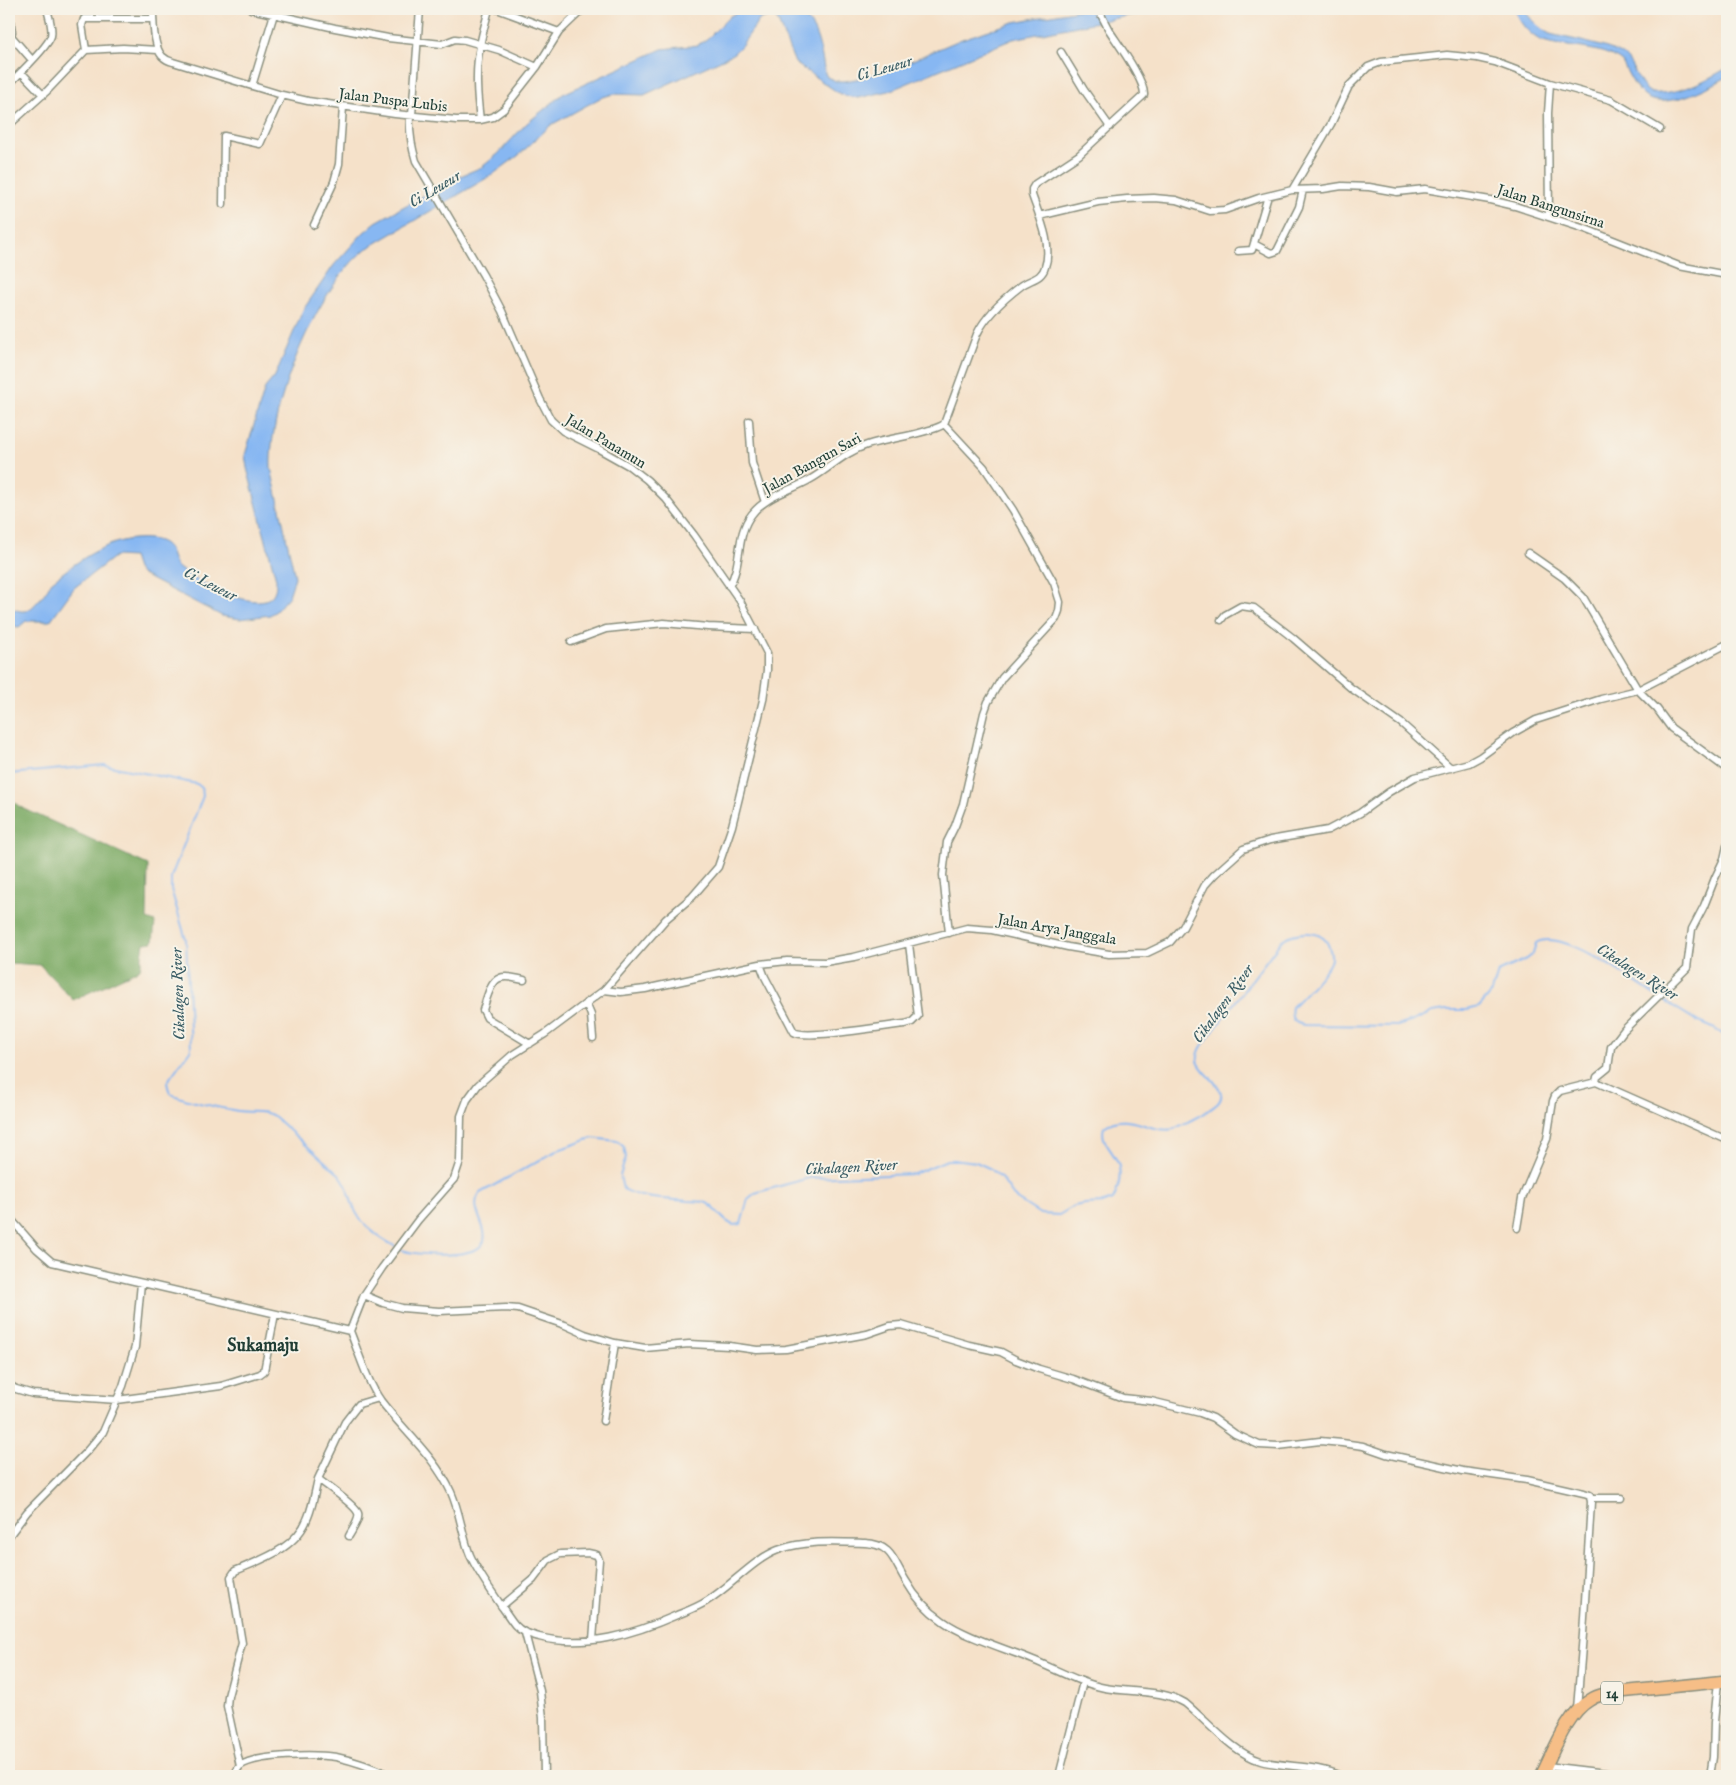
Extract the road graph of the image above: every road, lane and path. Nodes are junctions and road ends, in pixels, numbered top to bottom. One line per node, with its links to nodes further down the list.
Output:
1 (47, 9): 21 (street)
2 (153, 9): 13 (street)
3 (251, 9): 11 (street)
4 (290, 9): 12 (street)
5 (420, 9): 16 (street, Jalan Panamun)
6 (489, 9): 17 (street)
7 (497, 9): 14 (street)
8 (583, 9): 14 (street, Jalan Puspa Lubis)
9 (1098, 9): 33 (street)
10 (9, 12): 15 (street)
11 (274, 14): 12 (street); 26 (street)
12 (289, 18): 16 (street)
13 (153, 19): 18 (street); 19 (street)
14 (559, 32): 22 (street, Jalan Puspa Lubis)
15 (10, 37): 21 (street)
16 (416, 42): 17 (street); 30 (street, Jalan Panamun)
17 (480, 45): 22 (street); 31 (street)
18 (86, 50): 19 (street); 27 (street)
19 (158, 50): 26 (street, Jalan Puspa Lubis)
20 (1061, 52): 33 (street)
21 (32, 60): 23 (street)
22 (537, 67): 31 (street, Jalan Puspa Lubis)
23 (21, 72): 25 (street); 27 (street)
24 (1550, 83): 34 (street); 35 (street); 40 (street)
25 (9, 84)
26 (252, 86): 28 (street, Jalan Puspa Lubis)
27 (43, 95): 32 (street)
28 (282, 95): 29 (street, Jalan Puspa Lubis); 38 (street)
29 (343, 107): 30 (street, Jalan Puspa Lubis); 41 (street)
30 (411, 115): 31 (street, Jalan Puspa Lubis); 49 (street, Jalan Panamun)
31 (480, 120)
32 (9, 125)
33 (1110, 127): 39 (street)
34 (1660, 129)
35 (1292, 190): 36 (street, Jalan Bangunsirna); 37 (street, Jalan Bangunsirna)
36 (1303, 190): 40 (street, Jalan Bangunsirna); 42 (street)
37 (1268, 196): 39 (street, Jalan Bangunsirna); 42 (street)
38 (223, 204)
39 (1039, 216): 46 (street)
40 (1548, 216): 44 (street, Jalan Bangunsirna)
41 (314, 225)
42 (1254, 244): 43 (street)
43 (1238, 251)
44 (1727, 275)
45 (749, 421): 47 (street)
46 (944, 424): 47 (street, Jalan Bangun Sari); 58 (street)
47 (765, 502): 49 (street, Jalan Bangun Sari)
48 (1528, 553): 54 (street)
49 (729, 586): 51 (street, Jalan Panamun)
50 (1220, 620): 55 (street)
51 (755, 629): 52 (street); 62 (street, Jalan Panamun)
52 (571, 642)
53 (1727, 644): 54 (street, Jalan Arya Janggala)
54 (1638, 690): 55 (street, Jalan Arya Janggala); 56 (street)
55 (1451, 768): 58 (street, Jalan Arya Janggala)
56 (1727, 769)
57 (1727, 846): 66 (street)
58 (949, 933): 59 (street, Jalan Arya Janggala)
59 (909, 944): 60 (street, Jalan Arya Janggala); 60 (street)
60 (760, 964): 62 (street, Jalan Arya Janggala)
61 (524, 980): 65 (street)
62 (604, 990): 63 (street, Jalan Panamun)
63 (586, 1003): 64 (street); 65 (street, Jalan Panamun)
64 (593, 1038)
65 (530, 1044): 71 (street, Jalan Panamun)
66 (1596, 1082): 67 (street); 69 (street)
67 (1727, 1140)
68 (9, 1217): 70 (street)
69 (1517, 1228)
70 (141, 1283): 72 (street); 77 (street)
71 (364, 1295): 73 (street, Jalan Panamun); 74 (street)
72 (275, 1314): 73 (street); 77 (street)
73 (350, 1331): 76 (street)
74 (615, 1343): 78 (street); 80 (street)
75 (9, 1385): 77 (street)
76 (379, 1398): 79 (street); 84 (street)
77 (117, 1400): 82 (street)
78 (603, 1421)
79 (318, 1479): 83 (street); 90 (street)
80 (1591, 1498): 81 (street); 89 (street)
81 (1620, 1498)
82 (9, 1536)
83 (349, 1536)
84 (502, 1606): 85 (street); 86 (street)
85 (525, 1633): 86 (street); 94 (street)
86 (593, 1640): 87 (street)
87 (1083, 1682): 95 (street); 96 (street)
88 (1723, 1682): 89 (highway, 14); 98 (street)
89 (1576, 1710): 91 (highway, 14)
90 (240, 1766): 92 (street); 93 (street)
91 (1544, 1771): 97 (street)
92 (234, 1776)
93 (391, 1776)
94 (544, 1776)
95 (1059, 1776)
96 (1340, 1776)
97 (1631, 1776)
98 (1710, 1776)

